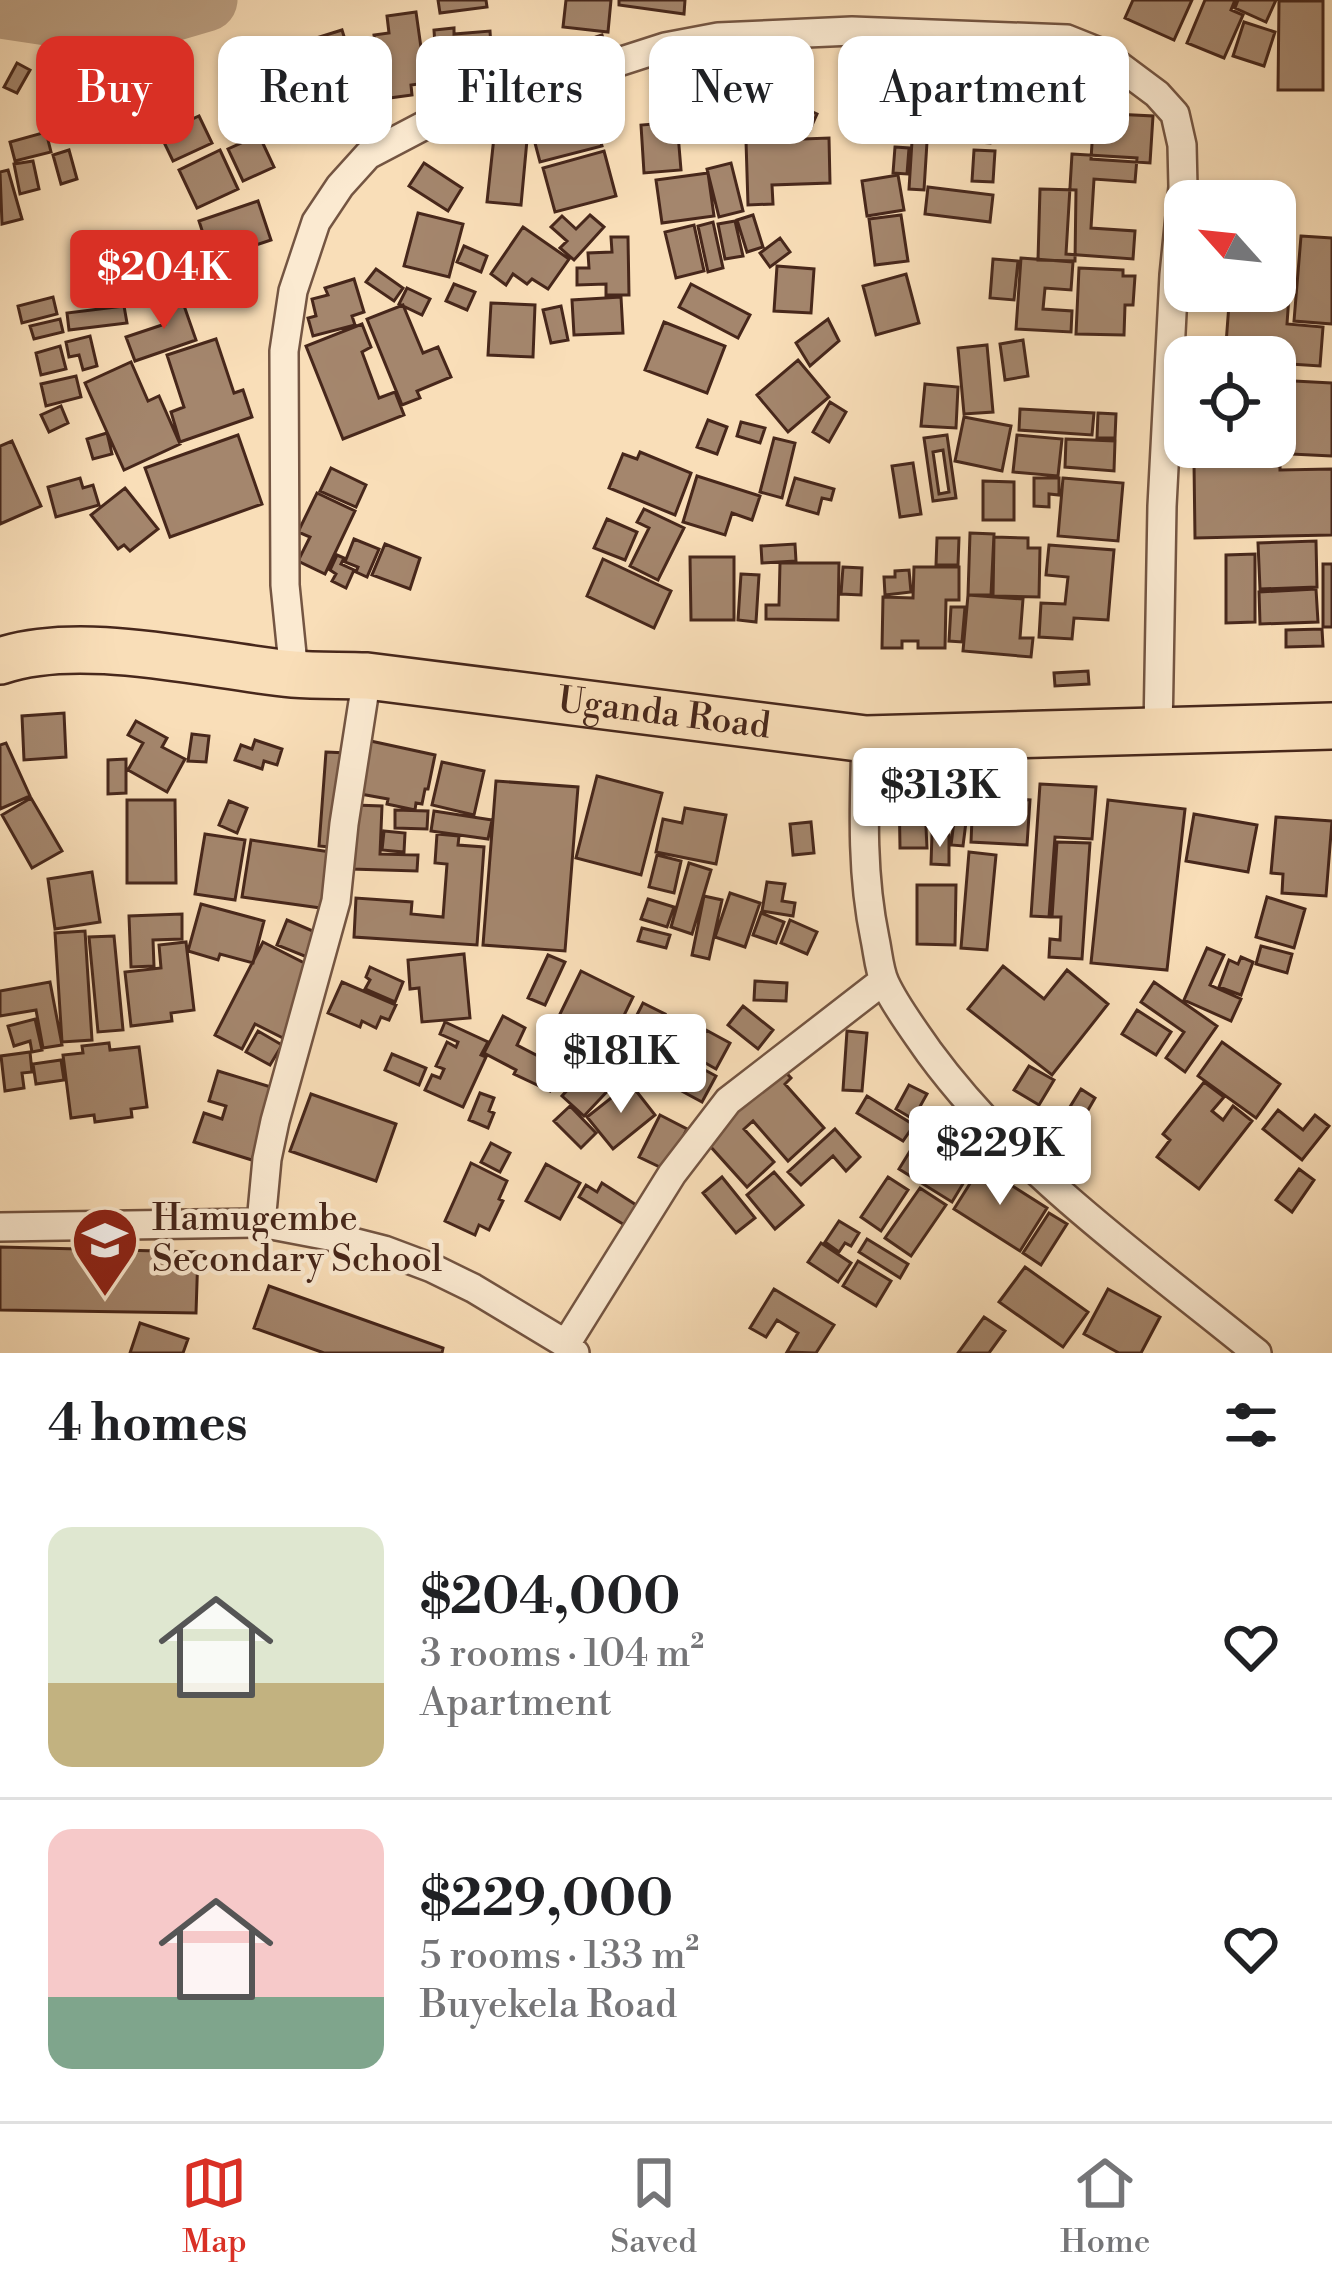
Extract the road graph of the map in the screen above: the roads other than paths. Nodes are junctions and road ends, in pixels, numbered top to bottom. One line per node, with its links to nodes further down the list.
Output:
1 (0, 662): 2 (main road, Uganda Road)
2 (294, 674): 3 (main road, Uganda Road); 5 (street)
3 (367, 676): 6 (main road, Uganda Road); 8 (street)
4 (1332, 726): 5 (main road, Uganda Road)
5 (1158, 732): 6 (main road, Uganda Road)
6 (866, 739): 7 (street)
7 (883, 980): 10 (street); 11 (street)
8 (261, 1223): 9 (street); 10 (street)
9 (0, 1227)
10 (571, 1349)
11 (1257, 1353)

